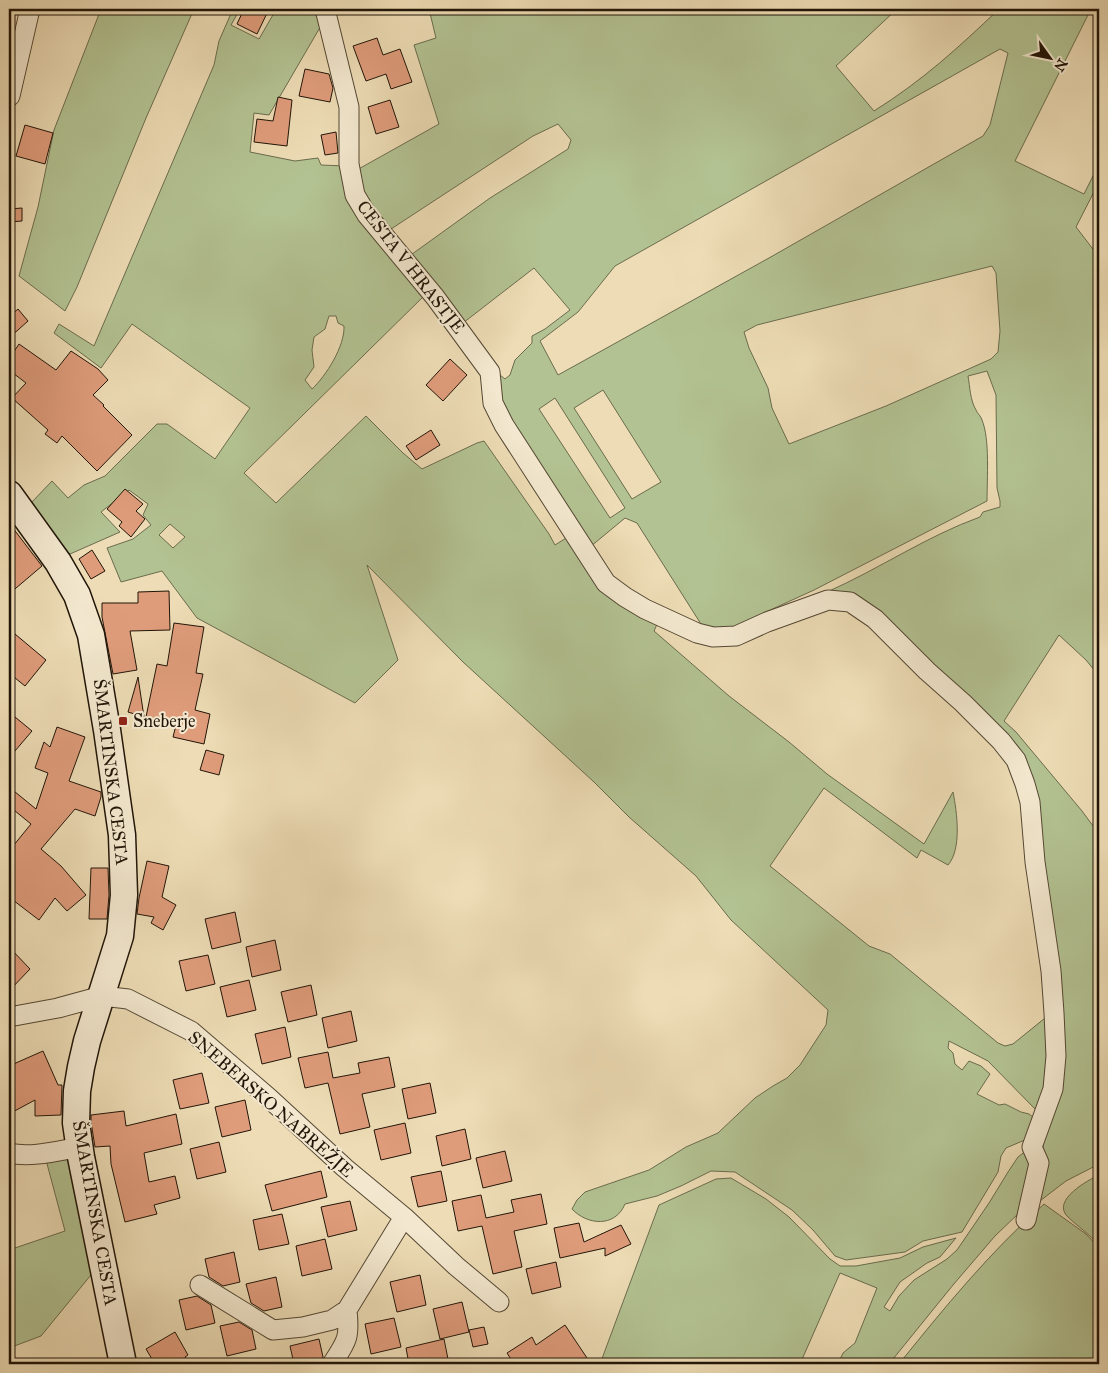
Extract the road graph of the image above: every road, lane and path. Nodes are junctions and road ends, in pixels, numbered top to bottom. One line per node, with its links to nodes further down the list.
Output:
1 (30, 9): 3 (street)
2 (325, 9): 10 (street, CESTA V HRASTJE)
3 (10, 96)
4 (9, 494): 5 (main road, ŠMARTINSKA CESTA)
5 (102, 996): 6 (street); 7 (main road, ŠMARTINSKA CESTA); 9 (street, SNEBERSKO NABREŽJE)
6 (9, 1017)
7 (80, 1147): 8 (street); 14 (main road, ŠMARTINSKA CESTA)
8 (9, 1153)
9 (404, 1217): 12 (street, SNEBERSKO NABREŽJE); 13 (street)
10 (1026, 1220)
11 (200, 1285): 13 (street)
12 (499, 1302)
13 (346, 1310): 15 (street)
14 (123, 1364)
15 (332, 1364)

